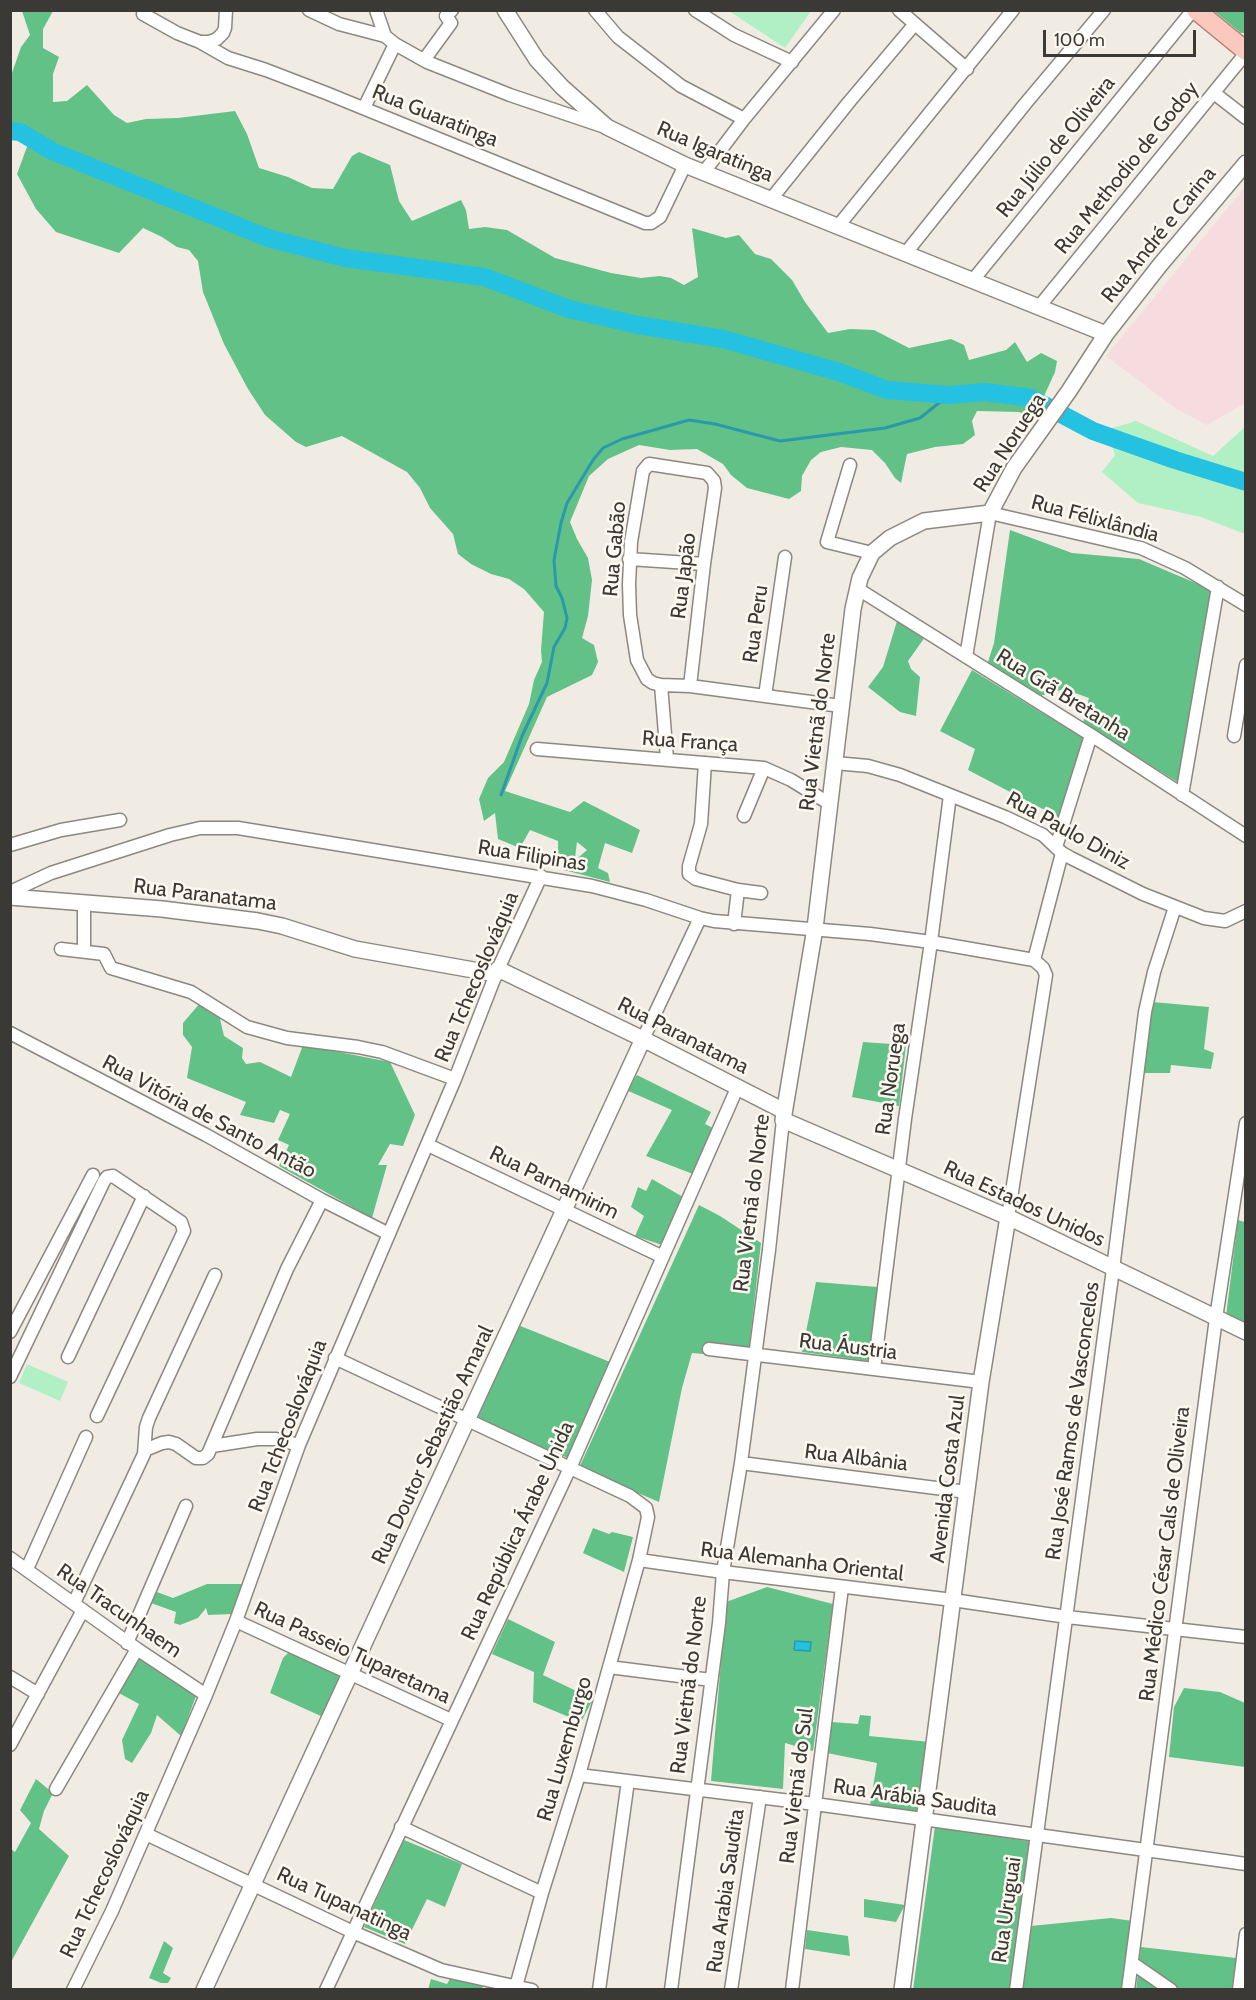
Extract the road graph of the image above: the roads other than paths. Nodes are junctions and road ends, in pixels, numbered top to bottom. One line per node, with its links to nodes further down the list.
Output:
1 (226, 10): 16 (street)
2 (309, 10): 15 (street, Rua Igaratinga)
3 (375, 10): 15 (street)
4 (452, 10): 18 (street)
5 (505, 10): 25 (street)
6 (595, 10): 24 (street)
7 (695, 10): 19 (street)
8 (834, 10): 19 (street)
9 (899, 10): 14 (street)
10 (1104, 10): 31 (street)
11 (1194, 10): 17 (main road); 32 (street, Rua Júlio de Oliveira)
12 (1008, 12): 20 (street)
13 (143, 14): 16 (street, Rua Guaratinga)
14 (915, 26): 20 (street); 29 (street)
15 (390, 40): 18 (street, Rua Igaratinga); 22 (street)
16 (200, 42): 22 (street, Rua Guaratinga)
17 (1245, 52): 21 (street, Rua Methodio de Godoy)
18 (424, 60): 25 (street, Rua Igaratinga)
19 (792, 62): 24 (street)
20 (967, 69): 30 (street)
21 (1215, 93): 23 (street); 33 (street, Rua Methodio de Godoy)
22 (364, 108): 27 (street, Rua Guaratinga)
23 (1245, 118)
24 (744, 119): 28 (street)
25 (607, 127): 27 (street, Rua Igaratinga)
26 (1245, 163): 34 (street, Rua André e Carina)
27 (685, 165): 28 (street, Rua Igaratinga)
28 (704, 172): 29 (street, Rua Igaratinga)
29 (772, 198): 30 (street, Rua Igaratinga)
30 (839, 225): 31 (street, Rua Igaratinga)
31 (905, 254): 32 (street, Rua Igaratinga)
32 (973, 280): 33 (street, Rua Igaratinga)
33 (1038, 308): 34 (street, Rua Igaratinga)
34 (1106, 334): 37 (street, Rua Noruega)
35 (850, 465): 38 (street)
36 (707, 473): 40 (street, Rua Gabão); 41 (street, Rua Japão)
37 (990, 513): 38 (street); 42 (street, Rua Félixlândia); 45 (street, Rua Noruega)
38 (872, 553): 43 (street, Rua Vietnã do Norte)
39 (785, 557): 49 (street, Rua Peru)
40 (629, 559): 41 (street); 47 (street, Rua Gabão)
41 (704, 564): 48 (street, Rua Japão)
42 (1218, 587): 44 (street, Rua Félixlândia); 59 (street)
43 (858, 589): 45 (street, Rua Grã Bretanha); 50 (street, Rua Vietnã do Norte)
44 (1245, 605)
45 (966, 657): 51 (street, Rua Grã Bretanha)
46 (1245, 665): 52 (street)
47 (661, 686): 48 (street); 54 (street)
48 (690, 686): 49 (street)
49 (765, 696): 50 (street)
50 (841, 706): 56 (street, Rua Vietnã do Norte)
51 (1091, 735): 59 (street, Rua Grã Bretanha); 65 (street)
52 (1234, 736)
53 (537, 749): 54 (street, Rua França)
54 (668, 759): 55 (street, Rua França)
55 (705, 763): 57 (street, Rua França); 67 (street)
56 (835, 763): 58 (street, Rua Paulo Diniz); 60 (street, Rua Vietnã do Norte)
57 (764, 768): 60 (street, Rua França); 61 (street)
58 (950, 795): 65 (street, Rua Paulo Diniz); 77 (street, Rua Noruega)
59 (1182, 795): 63 (street, Rua Grã Bretanha)
60 (830, 804): 76 (street, Rua Vietnã do Norte)
61 (744, 816)
62 (120, 820): 64 (street)
63 (1245, 836)
64 (10, 845)
65 (1059, 850): 72 (street, Rua Paulo Diniz); 80 (street)
66 (541, 876): 68 (street, Rua Filipinas); 74 (street, Rua Filipinas); 81 (street, Rua Tchecoslováquia)
67 (738, 890): 69 (street); 75 (street)
68 (10, 892)
69 (761, 893)
70 (10, 897): 71 (street, Rua Paranatama)
71 (84, 903): 79 (street); 81 (street, Rua Paranatama)
72 (1175, 907): 73 (street, Rua Paulo Diniz); 97 (street, Rua José Ramos de Vasconcelos)
73 (1245, 911)
74 (700, 918): 75 (street, Rua Filipinas); 83 (street, Rua Doutor Sebastião Amaral)
75 (734, 924): 76 (street, Rua Filipinas)
76 (815, 928): 77 (street, Rua Filipinas); 86 (street, Rua Vietnã do Norte)
77 (932, 942): 80 (street, Rua Filipinas); 89 (street, Rua Noruega)
78 (61, 949): 79 (street)
79 (84, 950): 84 (street)
80 (1034, 960): 94 (street, Avenida Costa Azul)
81 (497, 971): 83 (street, Rua Paranatama); 84 (street, Rua Tchecoslováquia)
82 (10, 1033): 92 (street, Rua Vitória de Santo Antão)
83 (643, 1039): 85 (street, Rua Paranatama); 93 (street, Rua Doutor Sebastião Amaral)
84 (455, 1079): 88 (street, Rua Tchecoslováquia)
85 (738, 1086): 86 (street, Rua Paranatama); 96 (street, Rua República Árabe Unida)
86 (784, 1116): 89 (street, Rua Estados Unidos); 103 (street, Rua Vietnã do Norte)
87 (1245, 1123): 99 (street, Rua Médico César Cals de Oliveira)
88 (428, 1145): 93 (street, Rua Parnamirim); 95 (street, Rua Tchecoslováquia)
89 (899, 1170): 94 (street, Rua Estados Unidos); 106 (street, Rua Noruega)
90 (93, 1175): 100 (street)
91 (144, 1196): 104 (street); 107 (street); 109 (street)
92 (321, 1200): 95 (street, Rua Vitória de Santo Antão); 113 (street)
93 (564, 1210): 96 (street, Rua Parnamirim); 110 (street, Rua Doutor Sebastião Amaral)
94 (1008, 1217): 97 (street, Rua Estados Unidos); 108 (street, Avenida Costa Azul)
95 (389, 1234): 105 (street, Rua Tchecoslováquia)
96 (663, 1257): 116 (street, Rua República Árabe Unida)
97 (1113, 1269): 99 (street, Rua Estados Unidos); 126 (street, Rua José Ramos de Vasconcelos)
98 (215, 1275): 114 (street)
99 (1216, 1318): 101 (street, Rua Estados Unidos); 128 (street, Rua Médico César Cals de Oliveira)
100 (11, 1331)
101 (1245, 1332)
102 (709, 1349): 103 (street, Rua Áustria)
103 (754, 1355): 106 (street, Rua Áustria); 115 (street, Rua Vietnã do Norte)
104 (68, 1357)
105 (335, 1358): 110 (street); 112 (street, Rua Tchecoslováquia)
106 (874, 1369): 108 (street, Rua Áustria)
107 (10, 1377)
108 (981, 1383): 117 (street, Avenida Costa Azul)
109 (97, 1416)
110 (468, 1421): 116 (street); 132 (street, Rua Doutor Sebastião Amaral)
111 (86, 1437): 121 (street)
112 (299, 1445): 113 (street); 127 (street, Rua Tchecoslováquia)
113 (212, 1446): 114 (street)
114 (146, 1450): 125 (street)
115 (741, 1463): 117 (street, Rua Albânia); 122 (street, Rua Vietnã do Norte)
116 (570, 1468): 120 (street, Rua Luxemburgo); 137 (street, Rua República Árabe Unida)
117 (967, 1492): 124 (street, Avenida Costa Azul)
118 (186, 1506): 130 (street)
119 (10, 1558): 121 (street, Rua Tracunhaem)
120 (639, 1560): 122 (street, Rua Alemanha Oriental); 131 (street, Rua Luxemburgo)
121 (27, 1569): 125 (street, Rua Tracunhaem)
122 (723, 1572): 123 (street, Rua Alemanha Oriental); 134 (street, Rua Vietnã do Norte)
123 (842, 1587): 124 (street, Rua Alemanha Oriental); 144 (street, Rua Vietnã do Sul)
124 (953, 1600): 126 (street, Rua Alemanha Oriental); 145 (street, Avenida Costa Azul)
125 (79, 1607): 130 (street, Rua Tracunhaem); 135 (street)
126 (1066, 1617): 128 (street, Rua Alemanha Oriental); 148 (street, Rua José Ramos de Vasconcelos)
127 (236, 1621): 132 (street, Rua Passeio Tuparetama); 136 (street, Rua Tchecoslováquia)
128 (1175, 1627): 129 (street, Rua Alemanha Oriental); 149 (street, Rua Médico César Cals de Oliveira)
129 (1245, 1637)
130 (132, 1646): 136 (street, Rua Tracunhaem); 142 (street)
131 (609, 1667): 134 (street); 139 (street, Rua Luxemburgo)
132 (349, 1673): 137 (street, Rua Passeio Tuparetama); 151 (street, Rua Doutor Sebastião Amaral)
133 (10, 1677): 135 (street)
134 (711, 1680): 141 (street, Rua Vietnã do Norte)
135 (38, 1694): 138 (street)
136 (207, 1695): 147 (street, Rua Tchecoslováquia)
137 (451, 1720): 146 (street, Rua República Árabe Unida)
138 (10, 1745)
139 (579, 1775): 140 (street, Rua Arábia Saudita); 152 (street, Rua Luxemburgo)
140 (628, 1781): 141 (street, Rua Arábia Saudita); 161 (street)
141 (698, 1788): 143 (street, Rua Arábia Saudita); 162 (street, Rua Vietnã do Norte)
142 (56, 1789)
143 (760, 1797): 144 (street, Rua Arábia Saudita); 163 (street, Rua Arabia Saudita)
144 (815, 1804): 145 (street, Rua Arábia Saudita); 164 (street, Rua Vietnã do Sul)
145 (924, 1819): 148 (street, Rua Arábia Saudita); 165 (street, Avenida Costa Azul)
146 (401, 1827): 152 (street); 153 (street, Rua República Árabe Unida)
147 (146, 1834): 151 (street, Rua Tupanatinga); 157 (street, Rua Tchecoslováquia)
148 (1038, 1835): 149 (street, Rua Arábia Saudita); 166 (street, Rua Uruguai)
149 (1147, 1850): 150 (street, Rua Arábia Saudita); 155 (street, Rua Médico César Cals de Oliveira)
150 (1245, 1864)
151 (253, 1883): 153 (street, Rua Tupanatinga); 158 (street, Rua Doutor Sebastião Amaral)
152 (542, 1893): 156 (street, Rua Luxemburgo)
153 (353, 1932): 156 (street, Rua Tupanatinga); 159 (street, Rua República Árabe Unida)
154 (1245, 1934): 169 (street)
155 (1132, 1963): 167 (street, Rua Médico César Cals de Oliveira); 168 (street)
156 (515, 1988): 160 (street, Rua Tupanatinga)
157 (73, 1989)
158 (204, 1989)
159 (326, 1989)
160 (532, 1989)
161 (599, 1989)
162 (671, 1989)
163 (731, 1989)
164 (792, 1989)
165 (902, 1989)
166 (1016, 1989)
167 (1128, 1989)
168 (1171, 1989)
169 (1239, 1989)

